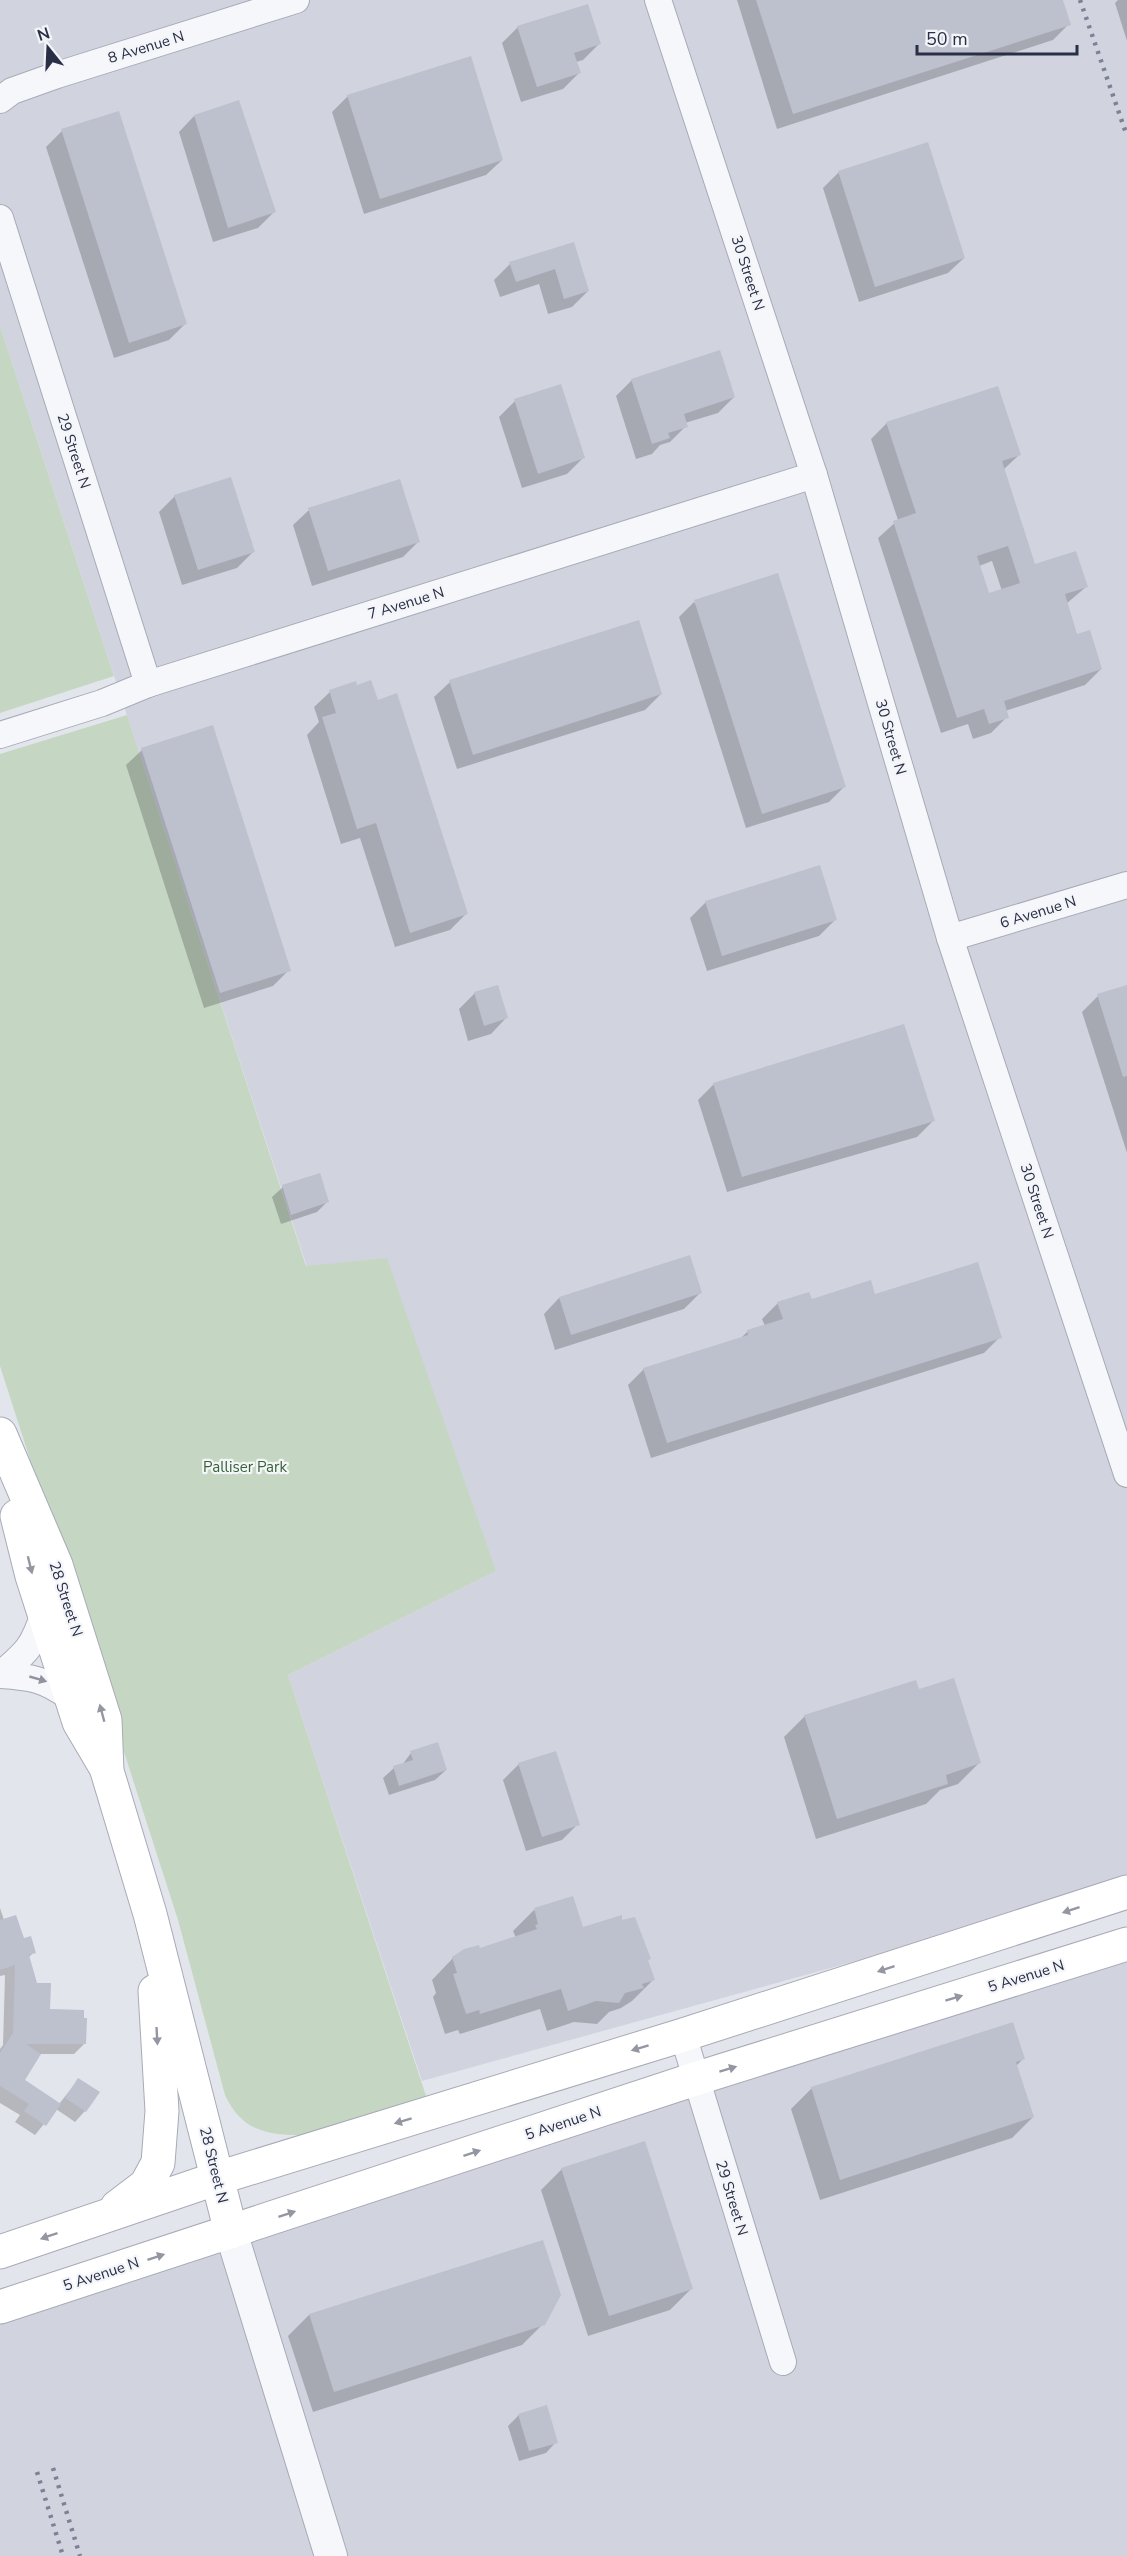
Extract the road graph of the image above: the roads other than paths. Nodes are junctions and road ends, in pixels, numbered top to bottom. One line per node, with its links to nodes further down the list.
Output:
1 (296, 0): 3 (street, 8 Avenue N)
2 (658, 0): 5 (street, 30 Street N)
3 (0, 100)
4 (0, 218): 6 (street, 29 Street N)
5 (814, 475): 6 (street, 7 Avenue N); 9 (street, 30 Street N)
6 (148, 684): 7 (street, 7 Avenue N)
7 (0, 735)
8 (1127, 885): 9 (street, 6 Avenue N)
9 (950, 938): 12 (street, 30 Street N)
10 (0, 1434): 16 (main road, 28 Street N, one-way to 10)
11 (0, 1447): 13 (main road, 28 Street N, one-way to 13)
12 (1127, 1474)
13 (44, 1613): 14 (street); 15 (main road, 28 Street N)
14 (0, 1675): 15 (street, one-way to 15)
15 (71, 1698): 16 (main road, 28 Street N)
16 (107, 1771): 18 (main road, 28 Street N)
17 (1127, 1892): 20 (main road, one-way to 20)
18 (150, 1914): 22 (main road, 28 Street N); 23 (main road, one-way to 23)
19 (1127, 1944): 21 (main road, 5 Avenue N, one-way to 19)
20 (683, 2035): 21 (street, 29 Street N); 22 (main road, one-way to 22)
21 (695, 2079): 24 (main road, 5 Avenue N, one-way to 21); 27 (street, 29 Street N)
22 (218, 2178): 23 (main road); 24 (main road, 28 Street N)
23 (98, 2220): 25 (main road, one-way to 25)
24 (231, 2232): 26 (main road, 5 Avenue N, one-way to 24); 28 (street, 28 Street N)
25 (0, 2253)
26 (0, 2307)
27 (783, 2362)
28 (331, 2556)

